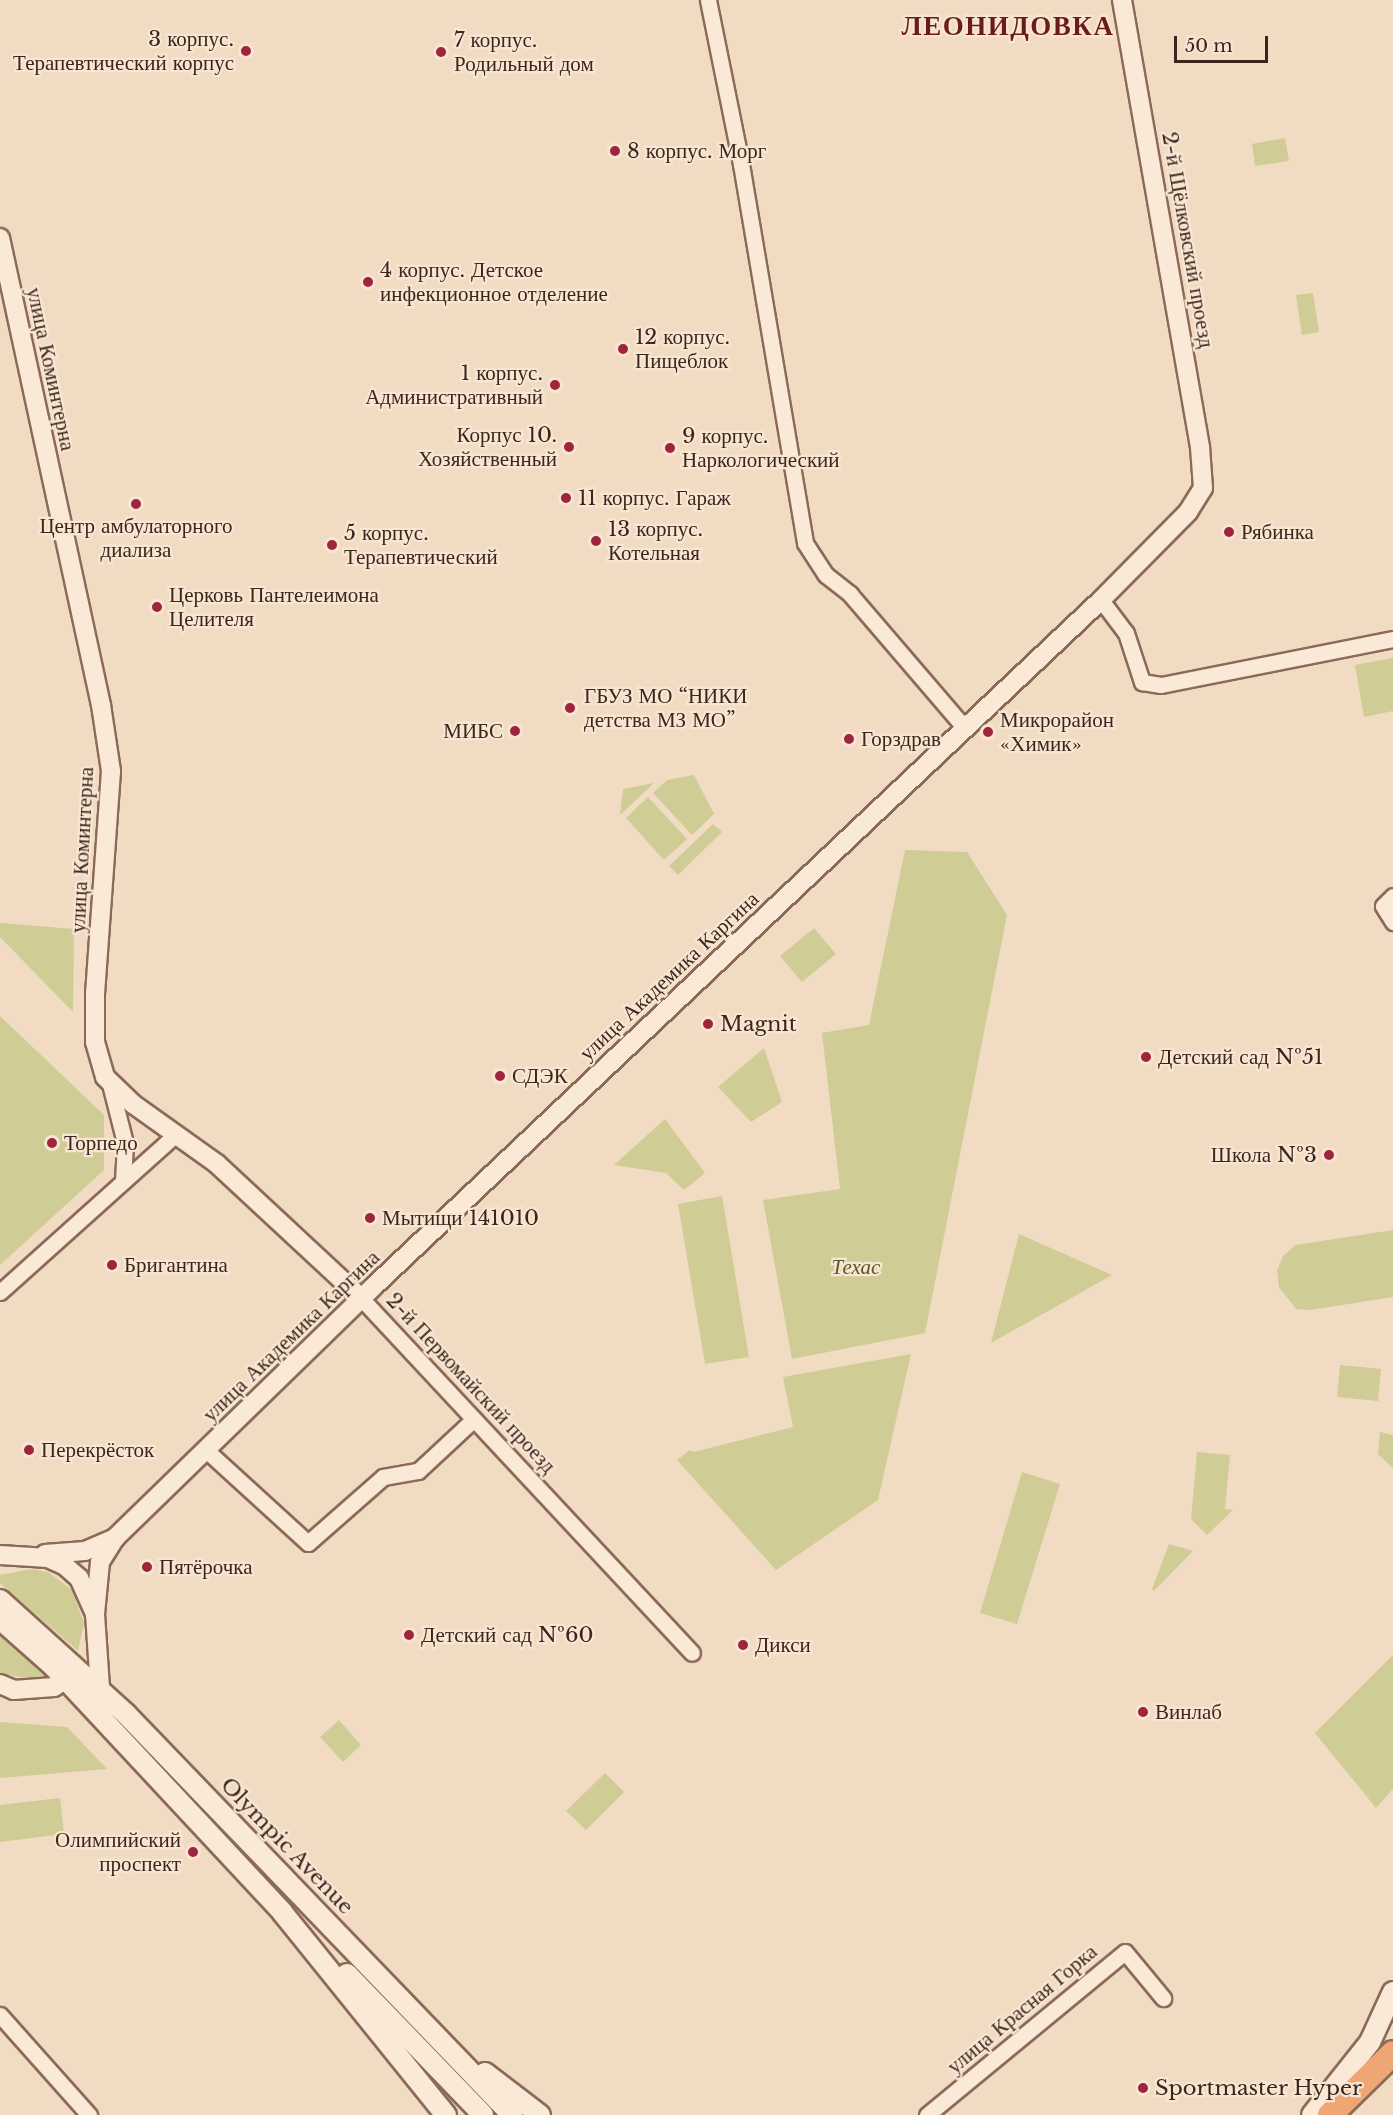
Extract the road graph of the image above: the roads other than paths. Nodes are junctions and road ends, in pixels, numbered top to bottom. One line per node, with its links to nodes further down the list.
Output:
1 (708, 0): 7 (street)
2 (1122, 0): 4 (street, 2-й Щёлковский проезд)
3 (0, 238): 10 (street, улица Коминтерна)
4 (1203, 488): 5 (street, улица Академика Каргина)
5 (1101, 600): 6 (street); 7 (street, улица Академика Каргина)
6 (1393, 639)
7 (964, 727): 14 (street, улица Академика Каргина)
8 (1393, 896): 9 (street)
9 (1393, 922)
10 (110, 1084): 11 (street); 12 (street)
11 (174, 1136): 12 (street); 14 (street, 2-й Первомайский проезд)
12 (123, 1181): 13 (street)
13 (0, 1292)
14 (361, 1298): 15 (street, 2-й Первомайский проезд); 16 (street, улица Академика Каргина)
15 (474, 1419): 16 (street); 22 (street, 2-й Первомайский проезд)
16 (206, 1450): 17 (street, улица Академика Каргина)
17 (115, 1538): 18 (street); 21 (street)
18 (10, 1557): 21 (street)
19 (0, 1600): 23 (main road, Olympic Avenue)
20 (0, 1619): 23 (main road, Olympic Avenue)
21 (95, 1621): 23 (street); 25 (street)
22 (692, 1653)
23 (73, 1676): 25 (main road, Olympic Avenue); 26 (street); 27 (main road, Olympic Avenue)
24 (5, 1688): 26 (street)
25 (100, 1688): 32 (main road, Olympic Avenue)
26 (33, 1690): 27 (street)
27 (84, 1702): 28 (main road, Olympic Avenue)
28 (282, 1912): 35 (main road); 36 (main road)
29 (1393, 1992): 40 (main road)
30 (1163, 1998): 39 (street, улица Красная Горка)
31 (0, 2015): 34 (street)
32 (438, 2038): 37 (main road); 38 (main road)
33 (1393, 2054): 41 (highway)
34 (89, 2115)
35 (446, 2115)
36 (483, 2115)
37 (512, 2115)
38 (540, 2115)
39 (927, 2115)
40 (1312, 2115)
41 (1330, 2115)

